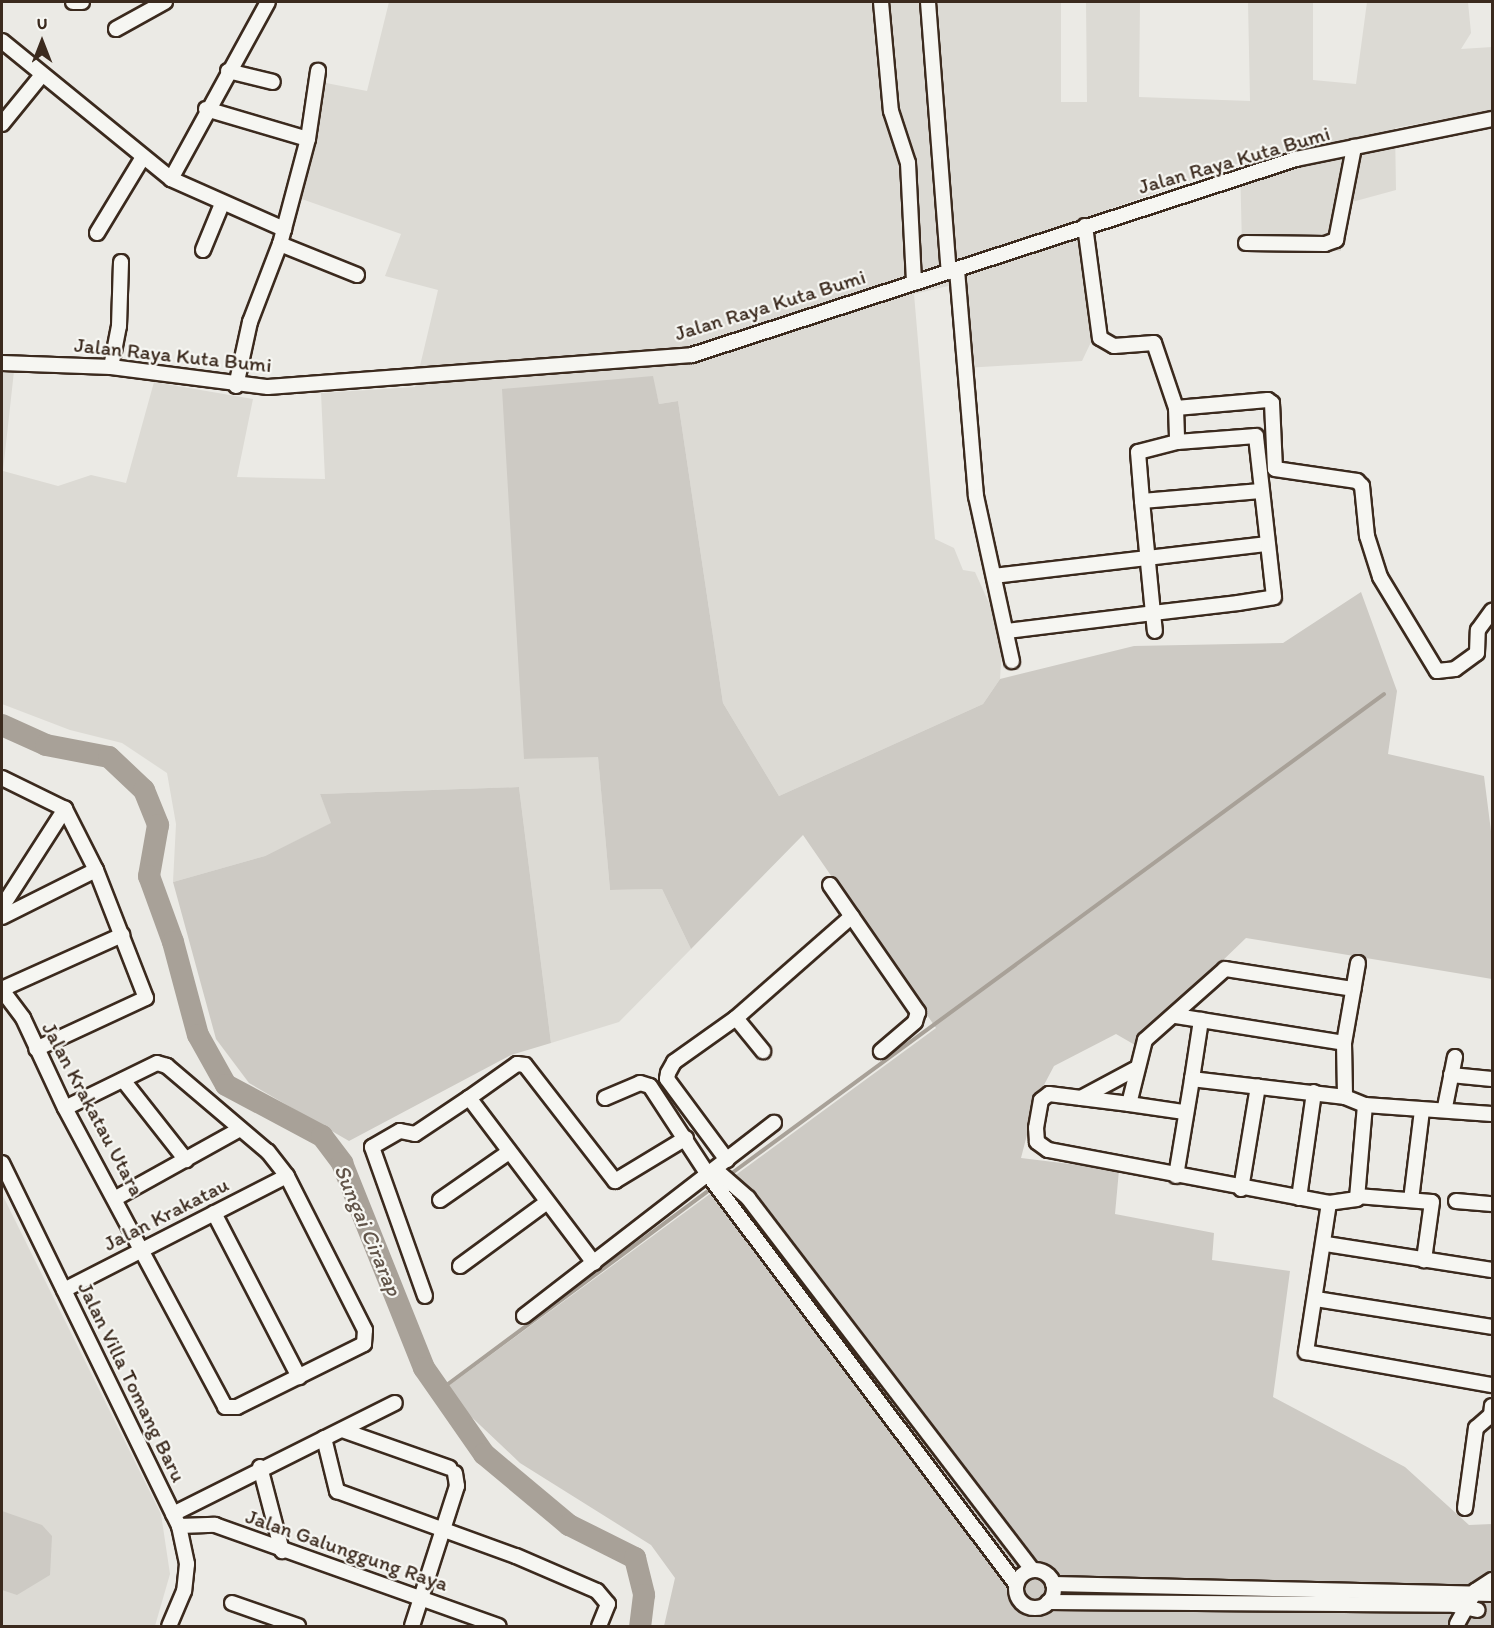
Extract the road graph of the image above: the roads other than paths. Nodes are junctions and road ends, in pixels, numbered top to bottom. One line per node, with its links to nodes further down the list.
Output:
1 (73, 2): 2 (street)
2 (82, 2)
3 (165, 2): 7 (street)
4 (881, 2): 30 (street)
5 (928, 2): 28 (street)
6 (264, 3): 9 (street)
7 (116, 29)
8 (2, 41): 11 (street)
9 (228, 71): 12 (street); 13 (street)
10 (318, 71): 16 (street)
11 (42, 75): 15 (street); 18 (street)
12 (273, 82)
13 (206, 109): 16 (street); 19 (street)
14 (1492, 119): 17 (street, Jalan Raya Kuta Bumi)
15 (2, 124)
16 (308, 139): 22 (street)
17 (1354, 147): 21 (street, Jalan Raya Kuta Bumi); 24 (street)
18 (143, 157): 19 (street); 23 (street)
19 (171, 179): 20 (street)
20 (222, 204): 22 (street); 26 (street)
21 (1085, 226): 28 (street, Jalan Raya Kuta Bumi); 34 (street)
22 (284, 229): 25 (street)
23 (97, 233)
24 (1246, 243)
25 (280, 244): 29 (street); 33 (street)
26 (203, 250)
27 (121, 262): 32 (street)
28 (953, 271): 30 (street, Jalan Raya Kuta Bumi); 40 (street)
29 (357, 275)
30 (914, 284): 33 (street, Jalan Raya Kuta Bumi)
31 (2, 363): 32 (street, Jalan Raya Kuta Bumi)
32 (111, 367): 33 (street, Jalan Raya Kuta Bumi)
33 (236, 386)
34 (1176, 408): 35 (street); 41 (street)
35 (1177, 442): 36 (street); 37 (street)
36 (1261, 491): 37 (street); 38 (street)
37 (1142, 501): 39 (street)
38 (1267, 544): 39 (street); 42 (street)
39 (1148, 557): 40 (street); 42 (street)
40 (994, 576): 43 (street)
41 (1492, 610)
42 (1154, 613): 43 (street); 44 (street)
43 (1007, 631): 45 (street)
44 (1155, 631)
45 (1012, 661)
46 (2, 778): 47 (street)
47 (65, 809): 48 (street); 50 (street)
48 (96, 870): 52 (street); 53 (street)
49 (830, 885): 51 (street)
50 (3, 901)
51 (852, 916): 58 (street); 63 (street)
52 (2, 917)
53 (122, 935): 56 (street); 61 (street)
54 (1358, 963): 55 (street)
55 (1353, 989): 57 (street); 60 (street)
56 (2, 990): 61 (street, Jalan Krakatau Utara)
57 (1176, 1016): 59 (street); 65 (street)
58 (735, 1018): 62 (street); 88 (street)
59 (1201, 1020): 60 (street); 67 (street)
60 (1344, 1042): 72 (street)
61 (36, 1049): 79 (street, Jalan Krakatau Utara)
62 (763, 1051)
63 (881, 1051)
64 (1455, 1057): 66 (street)
65 (1135, 1070): 75 (street); 76 (street)
66 (1451, 1075): 68 (street); 78 (street)
67 (1192, 1079): 70 (street); 80 (street)
68 (1492, 1079)
69 (123, 1080): 79 (street); 84 (street); 87 (street)
70 (1258, 1086): 71 (street); 93 (street)
71 (1314, 1092): 72 (street); 96 (street)
72 (1345, 1096): 77 (street)
73 (469, 1098): 85 (street); 86 (street); 111 (street)
74 (605, 1098): 85 (street)
75 (1081, 1098): 76 (street); 92 (street)
76 (1129, 1104): 80 (street)
77 (1365, 1106): 81 (street); 94 (street)
78 (1445, 1107): 81 (street); 82 (street)
79 (65, 1108): 95 (street, Jalan Krakatau Utara)
80 (1184, 1112): 92 (street)
81 (1422, 1112): 98 (street)
82 (1492, 1114)
83 (774, 1124): 88 (street)
84 (238, 1131): 87 (street); 91 (street)
85 (686, 1138): 90 (street)
86 (509, 1152): 97 (street); 100 (street)
87 (186, 1160): 95 (street)
88 (728, 1161): 90 (street)
89 (2, 1163): 110 (street, Jalan Villa Tomang Baru)
90 (712, 1173): 107 (street); 126 (street); 128 (street)
91 (288, 1176): 103 (street, Jalan Krakatau); 115 (street)
92 (1176, 1176): 93 (street)
93 (1241, 1189): 96 (street)
94 (1357, 1196): 98 (street); 101 (street)
95 (116, 1198): 105 (street, Jalan Krakatau Utara)
96 (1299, 1198): 101 (street)
97 (440, 1200)
98 (1411, 1200): 106 (street)
99 (1456, 1201): 102 (street)
100 (547, 1202): 107 (street); 108 (street)
101 (1329, 1203): 104 (street)
102 (1492, 1204)
103 (214, 1213): 105 (street, Jalan Krakatau); 115 (street)
104 (1326, 1244): 106 (street); 112 (street)
105 (144, 1249): 110 (street, Jalan Krakatau); 115 (street, Jalan Krakatau Utara)
106 (1424, 1260): 109 (street)
107 (594, 1263): 113 (street)
108 (460, 1266)
109 (1492, 1270)
110 (64, 1290): 123 (street, Jalan Villa Tomang Baru)
111 (425, 1296)
112 (1316, 1299): 114 (street); 116 (street)
113 (524, 1316)
114 (1492, 1328)
115 (299, 1377)
116 (1492, 1385)
117 (395, 1403): 119 (street)
118 (1492, 1406): 122 (street)
119 (342, 1430): 120 (street); 124 (street)
120 (324, 1438): 121 (street); 124 (street)
121 (260, 1467): 123 (street); 125 (street)
122 (1465, 1508)
123 (176, 1520): 125 (street, Jalan Galunggung Raya); 140 (street, Jalan Villa Tomang Baru)
124 (443, 1530): 133 (street); 144 (street)
125 (282, 1551): 133 (street, Jalan Galunggung Raya)
126 (1032, 1570): 128 (street); 129 (street)
127 (1492, 1580): 131 (street)
128 (1016, 1584): 135 (street)
129 (1053, 1584): 130 (street); 135 (street)
130 (1282, 1589): 131 (street); 137 (street)
131 (1475, 1591): 132 (street); 138 (street)
132 (1492, 1594)
133 (422, 1598): 142 (street); 143 (street, Jalan Galunggung Raya)
134 (1492, 1600): 138 (street)
135 (1048, 1602): 137 (street)
136 (232, 1603): 141 (street)
137 (1282, 1604): 138 (street)
138 (1471, 1607): 139 (street)
139 (1455, 1625)
140 (169, 1626)
141 (298, 1626)
142 (412, 1626)
143 (499, 1626)
144 (599, 1626)

